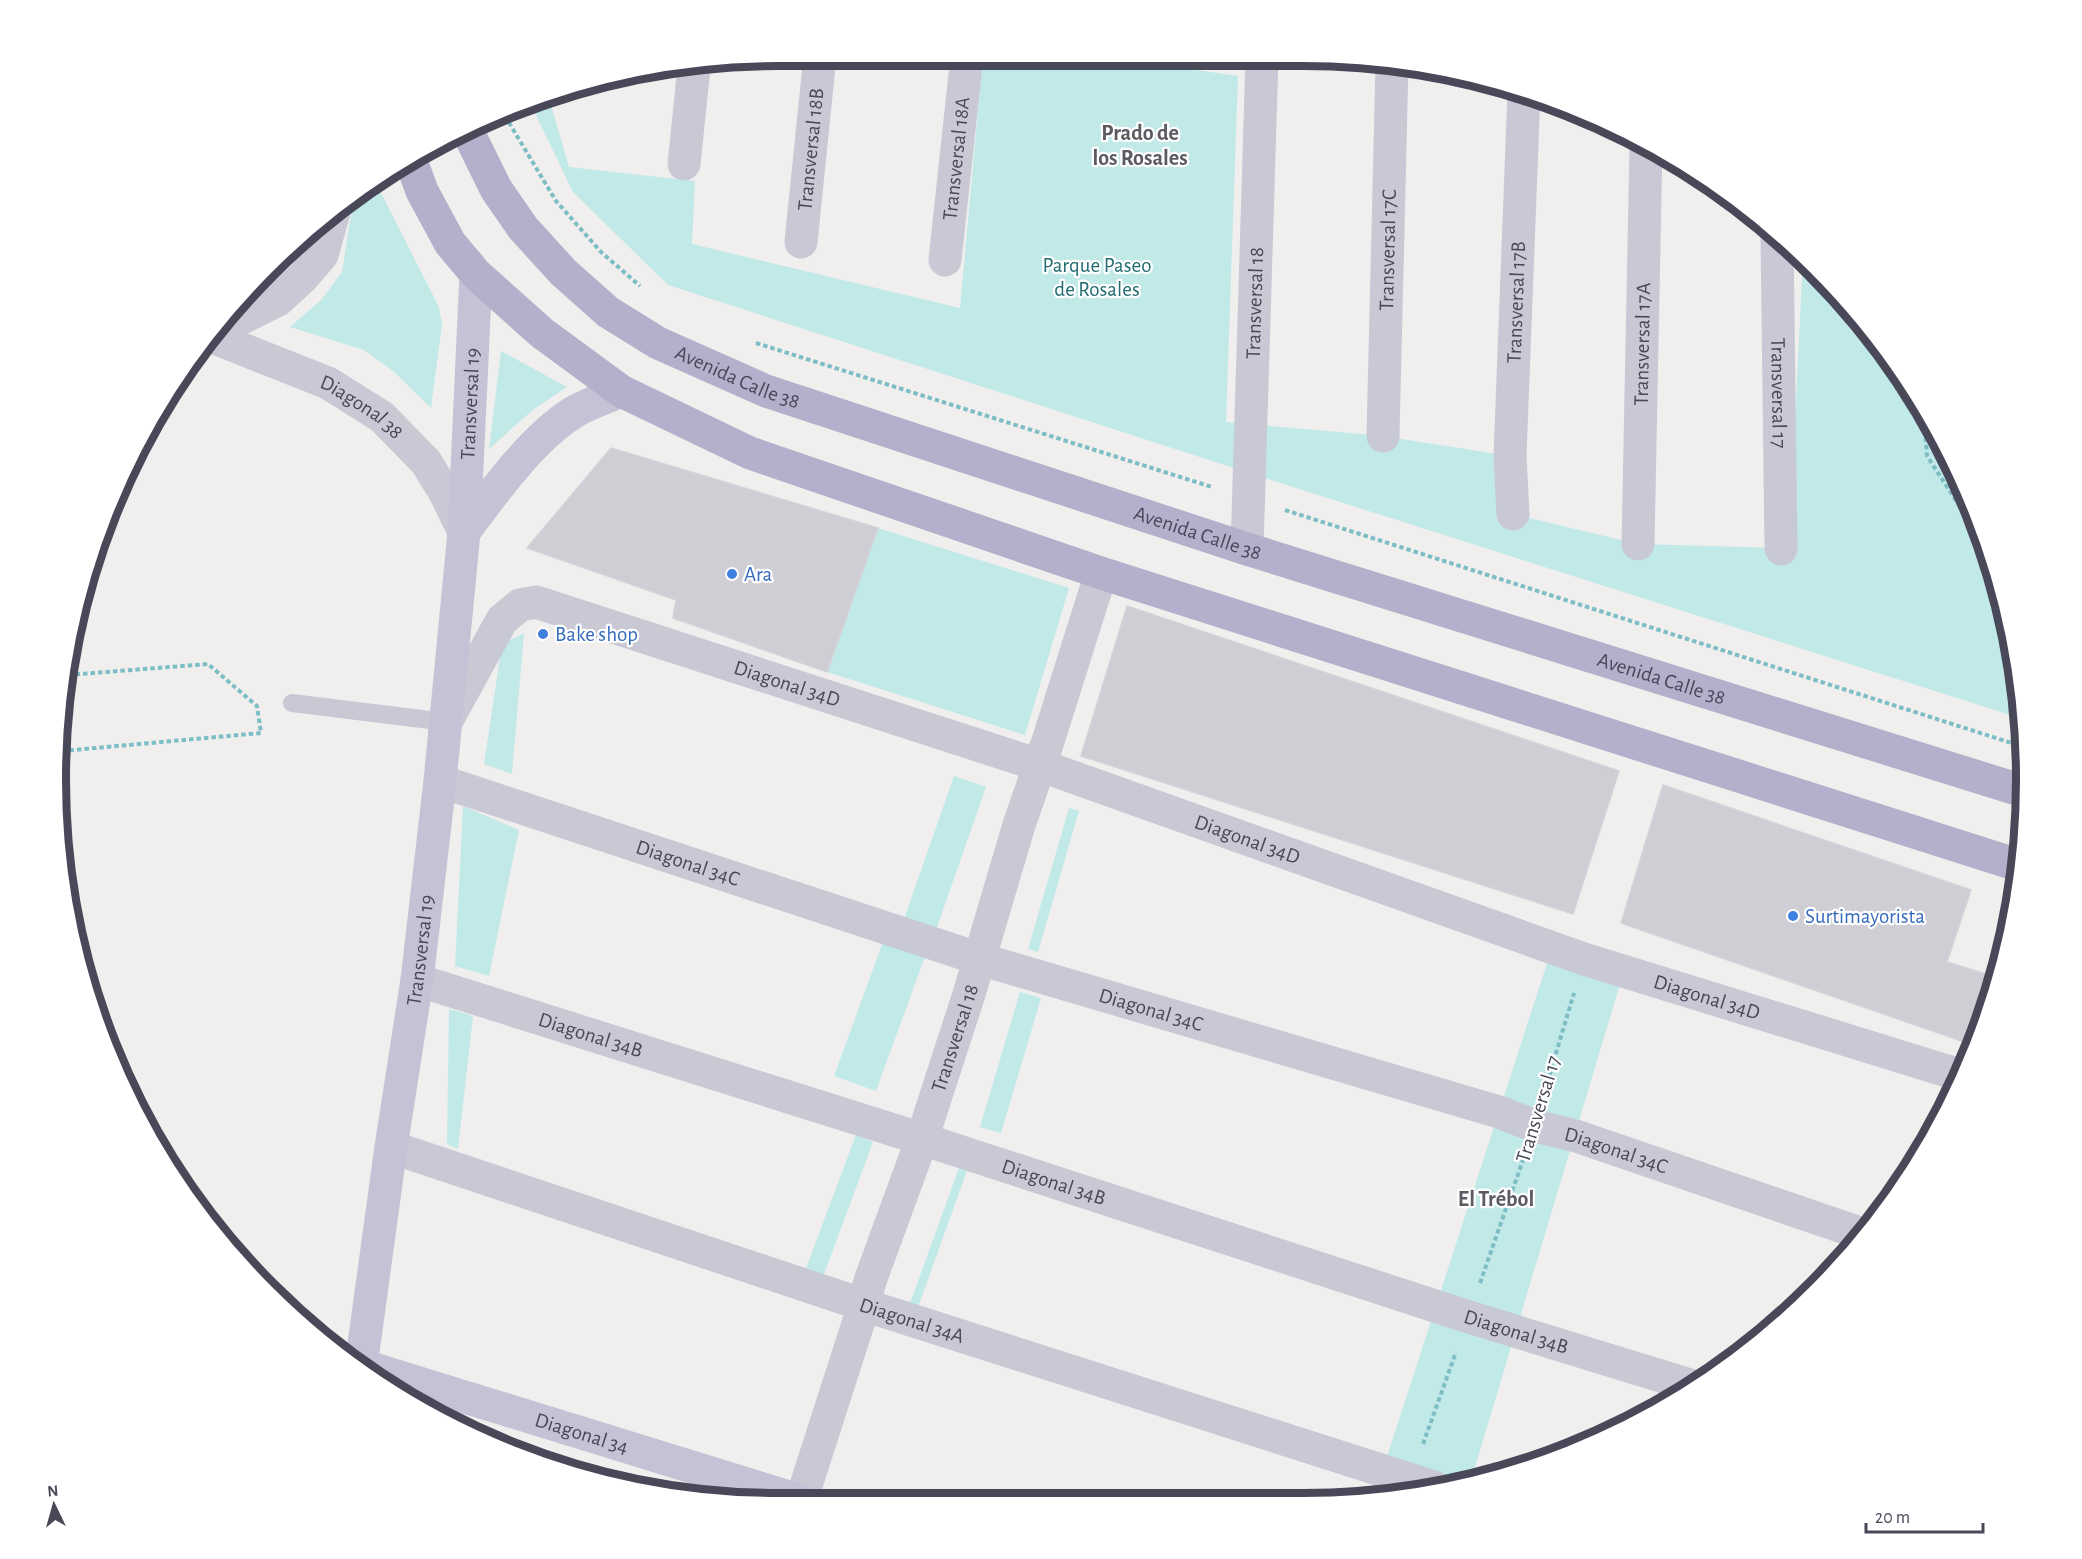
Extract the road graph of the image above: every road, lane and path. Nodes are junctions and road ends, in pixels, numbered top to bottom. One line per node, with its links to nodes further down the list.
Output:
1 (819, 66): 12 (street, Transversal 18B)
2 (966, 66): 14 (street, Transversal 18A)
3 (1262, 66): 25 (street, Transversal 18)
4 (694, 71): 9 (street)
5 (1392, 72): 20 (street, Transversal 17C)
6 (1524, 101): 21 (street, Transversal 17B)
7 (470, 137): 25 (main road, Avenida Calle 38)
8 (1646, 155): 24 (street, Transversal 17A)
9 (684, 164)
10 (414, 168): 15 (main road)
11 (330, 225): 16 (street)
12 (801, 242)
13 (1778, 248): 26 (street, Transversal 17)
14 (945, 260)
15 (476, 274): 18 (main road); 23 (main road, Transversal 19)
16 (236, 318)
17 (218, 339): 23 (street, Diagonal 38)
18 (621, 391): 23 (main road, Transversal 19); 27 (main road)
19 (1925, 433): 22 (path)
20 (1383, 436)
21 (1513, 513)
22 (1965, 514)
23 (464, 532): 30 (main road, Transversal 19)
24 (1638, 544)
25 (1247, 549): 34 (main road, Avenida Calle 38)
26 (1781, 549)
27 (1101, 573): 32 (street, Transversal 18); 35 (main road)
28 (74, 674): 31 (path)
29 (292, 703): 30 (lane)
30 (446, 722): 32 (street, Diagonal 34D); 33 (main road, Transversal 19)
31 (67, 751)
32 (1039, 765): 36 (street, Transversal 18); 37 (street, Diagonal 34D)
33 (440, 781): 36 (street, Diagonal 34C); 38 (main road, Transversal 19)
34 (2016, 789)
35 (2011, 863)
36 (980, 959): 40 (street, Diagonal 34C); 41 (street, Transversal 18)
37 (1584, 959): 39 (street, Diagonal 34D); 40 (path, Transversal 17)
38 (417, 980): 41 (street, Diagonal 34B); 42 (main road, Transversal 19)
39 (1953, 1073)
40 (1535, 1126): 43 (street, Diagonal 34C); 45 (path, Transversal 17)
41 (922, 1138): 44 (street, Transversal 18); 45 (street, Diagonal 34B)
42 (391, 1147): 44 (street, Diagonal 34A); 46 (main road, Transversal 19)
43 (1855, 1231)
44 (864, 1305): 49 (street, Diagonal 34A); 52 (street, Transversal 18)
45 (1469, 1317): 48 (street, Diagonal 34B); 50 (path, Transversal 17)
46 (362, 1358)
47 (382, 1373): 51 (main road, Diagonal 34)
48 (1683, 1383)
49 (1421, 1483)
50 (1422, 1483)
51 (775, 1493)
52 (805, 1493)

